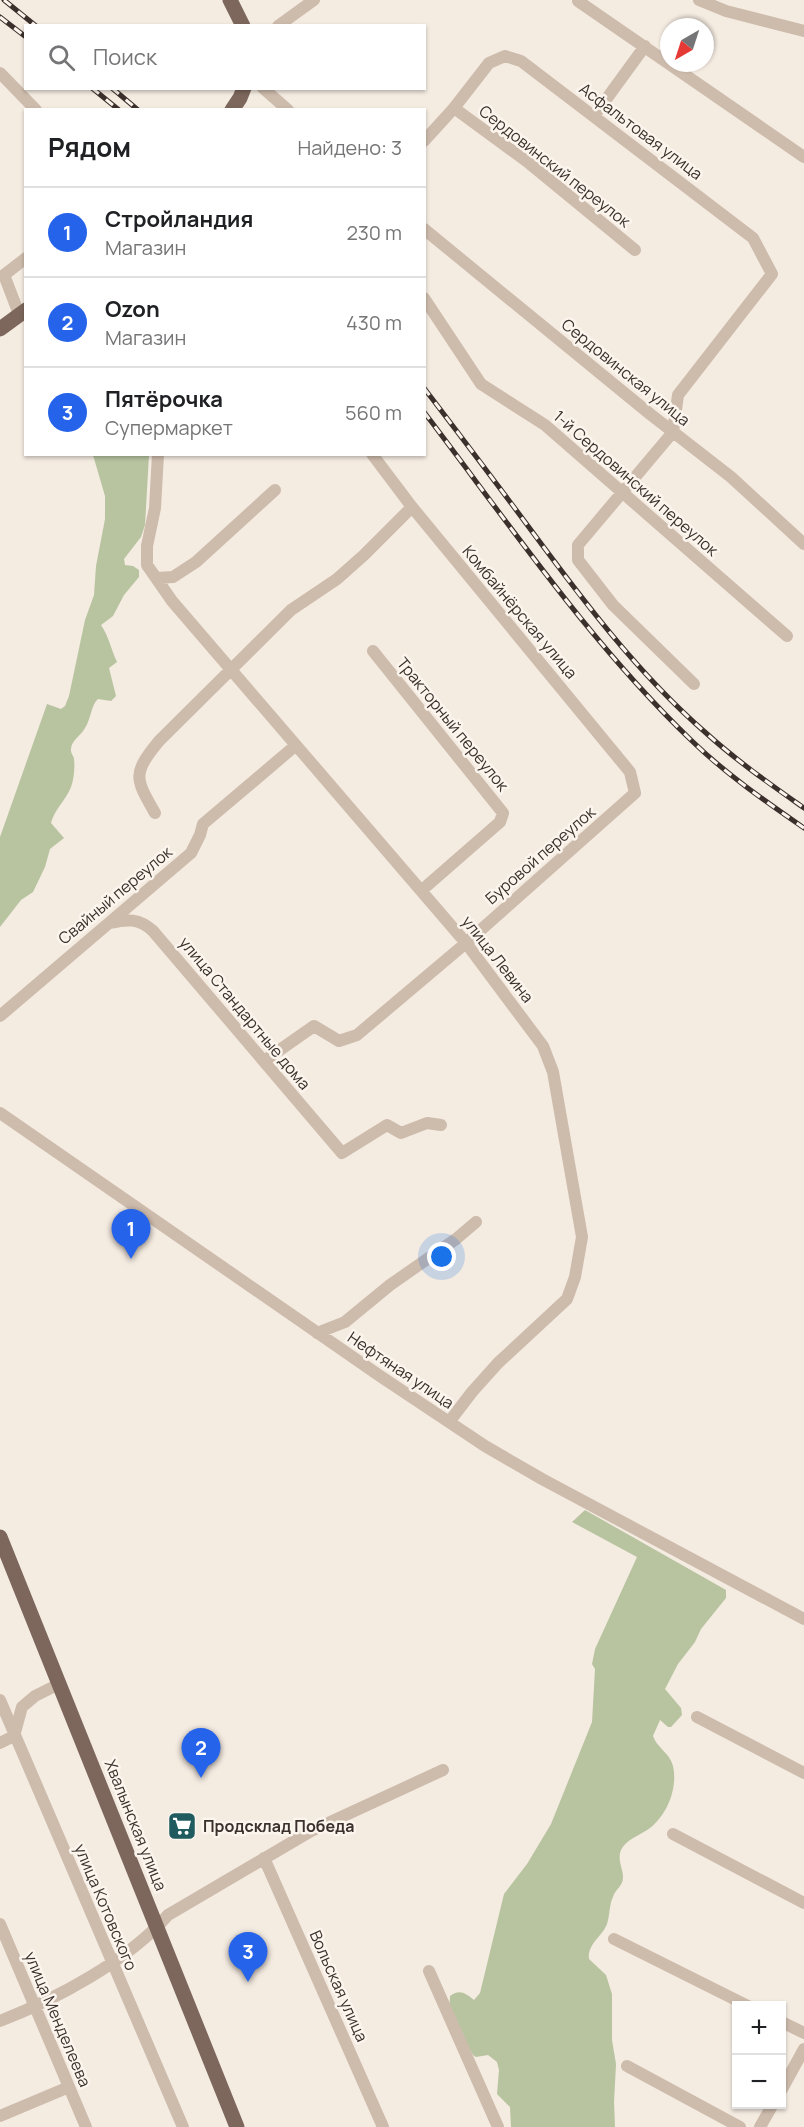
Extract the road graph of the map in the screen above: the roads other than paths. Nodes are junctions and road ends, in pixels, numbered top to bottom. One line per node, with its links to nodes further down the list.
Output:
1 (230, 0): 5 (main road)
2 (314, 0): 6 (street)
3 (699, 0): 7 (street)
4 (578, 1): 8 (street)
5 (242, 24)
6 (281, 24)
7 (804, 31)
8 (645, 46): 16 (street); 18 (street)
9 (0, 73): 12 (street)
10 (243, 90): 13 (main road)
11 (265, 90): 14 (street)
12 (34, 108)
13 (233, 108)
14 (286, 108)
15 (454, 108): 16 (street, Асфальтовая улица); 17 (street); 20 (street, Сердовинский переулок)
16 (594, 116): 25 (street, Асфальтовая улица)
17 (426, 139)
18 (804, 158)
19 (426, 231): 25 (street, Сердовинская улица)
20 (635, 250)
21 (24, 260): 23 (street)
22 (426, 301): 29 (street, 1-й Сердовинский переулок)
23 (22, 312): 24 (main road)
24 (0, 329)
25 (673, 432): 29 (street); 31 (street, Сердовинская улица)
26 (158, 456): 32 (street, улица Левина)
27 (374, 456): 30 (street, Комбайнёрская улица)
28 (275, 489): 32 (street)
29 (622, 492): 33 (street, 1-й Сердовинский переулок); 36 (street)
30 (412, 507): 35 (street); 38 (street, Комбайнёрская улица)
31 (804, 544)
32 (156, 578): 35 (street, улица Левина)
33 (787, 636)
34 (373, 651): 40 (street, Тракторный переулок)
35 (232, 670): 37 (street, улица Левина); 39 (street)
36 (694, 684)
37 (295, 746): 40 (street, улица Левина); 41 (street, Свайный переулок)
38 (635, 793): 42 (street, Буровой переулок)
39 (155, 813)
40 (422, 891): 42 (street, улица Левина)
41 (110, 923): 43 (street, Свайный переулок); 44 (street, улица Стандартные дома)
42 (466, 943): 44 (street, Буровой переулок); 49 (street, улица Левина)
43 (0, 1016)
44 (264, 1061): 46 (street, улица Стандартные дома)
45 (0, 1113): 48 (street, Нефтяная улица)
46 (441, 1125)
47 (476, 1222): 48 (street)
48 (317, 1333): 49 (street, Нефтяная улица)
49 (449, 1422): 51 (street, Нефтяная улица)
50 (0, 1538): 52 (main road, Хвалынская улица)
51 (804, 1619)
52 (59, 1684): 55 (street); 63 (main road, Хвалынская улица)
53 (0, 1700): 55 (street, улица Котовского)
54 (697, 1717): 58 (street)
55 (15, 1736): 56 (street); 65 (street, улица Котовского)
56 (0, 1743)
57 (443, 1770): 60 (street)
58 (804, 1773)
59 (672, 1834): 61 (street)
60 (264, 1858): 63 (street); 81 (street, Вольская улица)
61 (804, 1903)
62 (0, 1926): 68 (street, улица Менделеева)
63 (157, 1927): 65 (street); 80 (main road, Хвалынская улица)
64 (614, 1939): 67 (street)
65 (112, 1963): 68 (street); 79 (street, улица Котовского)
66 (429, 1971): 82 (street)
67 (738, 2001)
68 (36, 2007): 69 (street); 75 (street, улица Менделеева)
69 (0, 2021)
70 (786, 2024): 71 (street)
71 (804, 2033)
72 (804, 2049): 74 (street)
73 (627, 2066): 83 (street)
74 (786, 2082)
75 (69, 2086): 77 (street); 78 (street, улица Менделеева)
76 (770, 2109): 84 (street)
77 (0, 2116)
78 (86, 2127)
79 (183, 2127)
80 (237, 2127)
81 (383, 2127)
82 (498, 2127)
83 (740, 2127)
84 (760, 2127)

